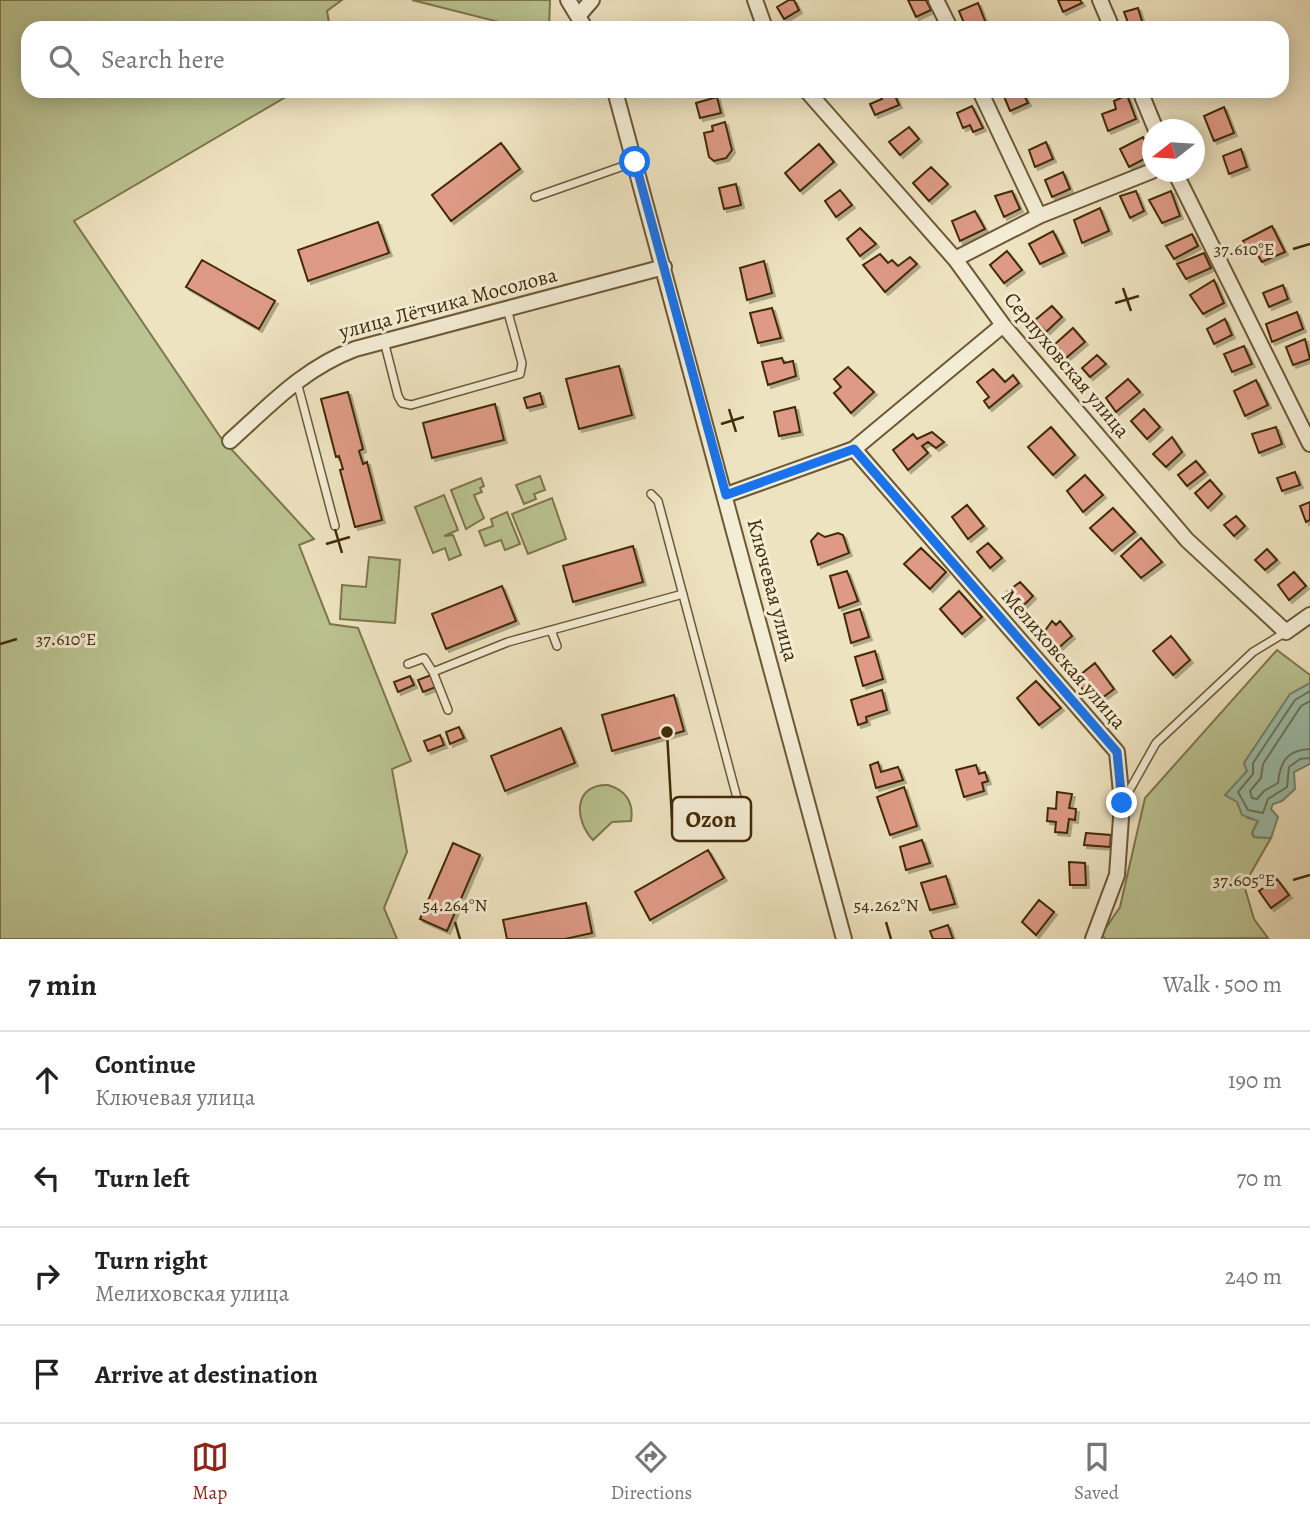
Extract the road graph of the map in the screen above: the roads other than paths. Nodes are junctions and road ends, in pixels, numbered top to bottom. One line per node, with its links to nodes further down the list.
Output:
1 (568, 0): 6 (street)
2 (592, 0): 6 (street)
3 (755, 0): 7 (street)
4 (936, 0): 8 (street)
5 (1100, 0): 9 (street)
6 (582, 21)
7 (762, 21)
8 (946, 21)
9 (1109, 21)
10 (617, 98): 15 (street, Ключевая улица)
11 (813, 98): 20 (street, Серпуховская улица)
12 (983, 98): 19 (street)
13 (1143, 98): 14 (street)
14 (1151, 119)
15 (635, 162): 18 (lane); 21 (street, Ключевая улица)
16 (1142, 175): 19 (street)
17 (1180, 182): 27 (street)
18 (536, 197)
19 (1039, 216): 20 (street)
20 (955, 259): 23 (street, Серпуховская улица)
21 (664, 267): 22 (street, улица Лётчика Мосолова); 30 (street, Ключевая улица)
22 (507, 309): 24 (street, улица Лётчика Мосолова); 24 (lane)
23 (1003, 325): 28 (street); 35 (street, Серпуховская улица)
24 (384, 341): 25 (street, улица Лётчика Мосолова)
25 (296, 381): 26 (street, улица Лётчика Мосолова); 31 (lane)
26 (230, 441)
27 (1310, 444)
28 (854, 449): 30 (street); 40 (street, Мелиховская улица)
29 (651, 494): 32 (lane)
30 (726, 495): 42 (street, Ключевая улица)
31 (335, 526)
32 (682, 594): 34 (lane); 41 (lane)
33 (1310, 615): 35 (street)
34 (551, 630): 36 (lane); 38 (lane)
35 (1286, 632): 40 (lane)
36 (557, 646)
37 (408, 664): 38 (lane)
38 (433, 672): 39 (lane)
39 (449, 710)
40 (1122, 803): 43 (street, Мелиховская улица)
41 (740, 809)
42 (844, 939)
43 (1093, 939)

